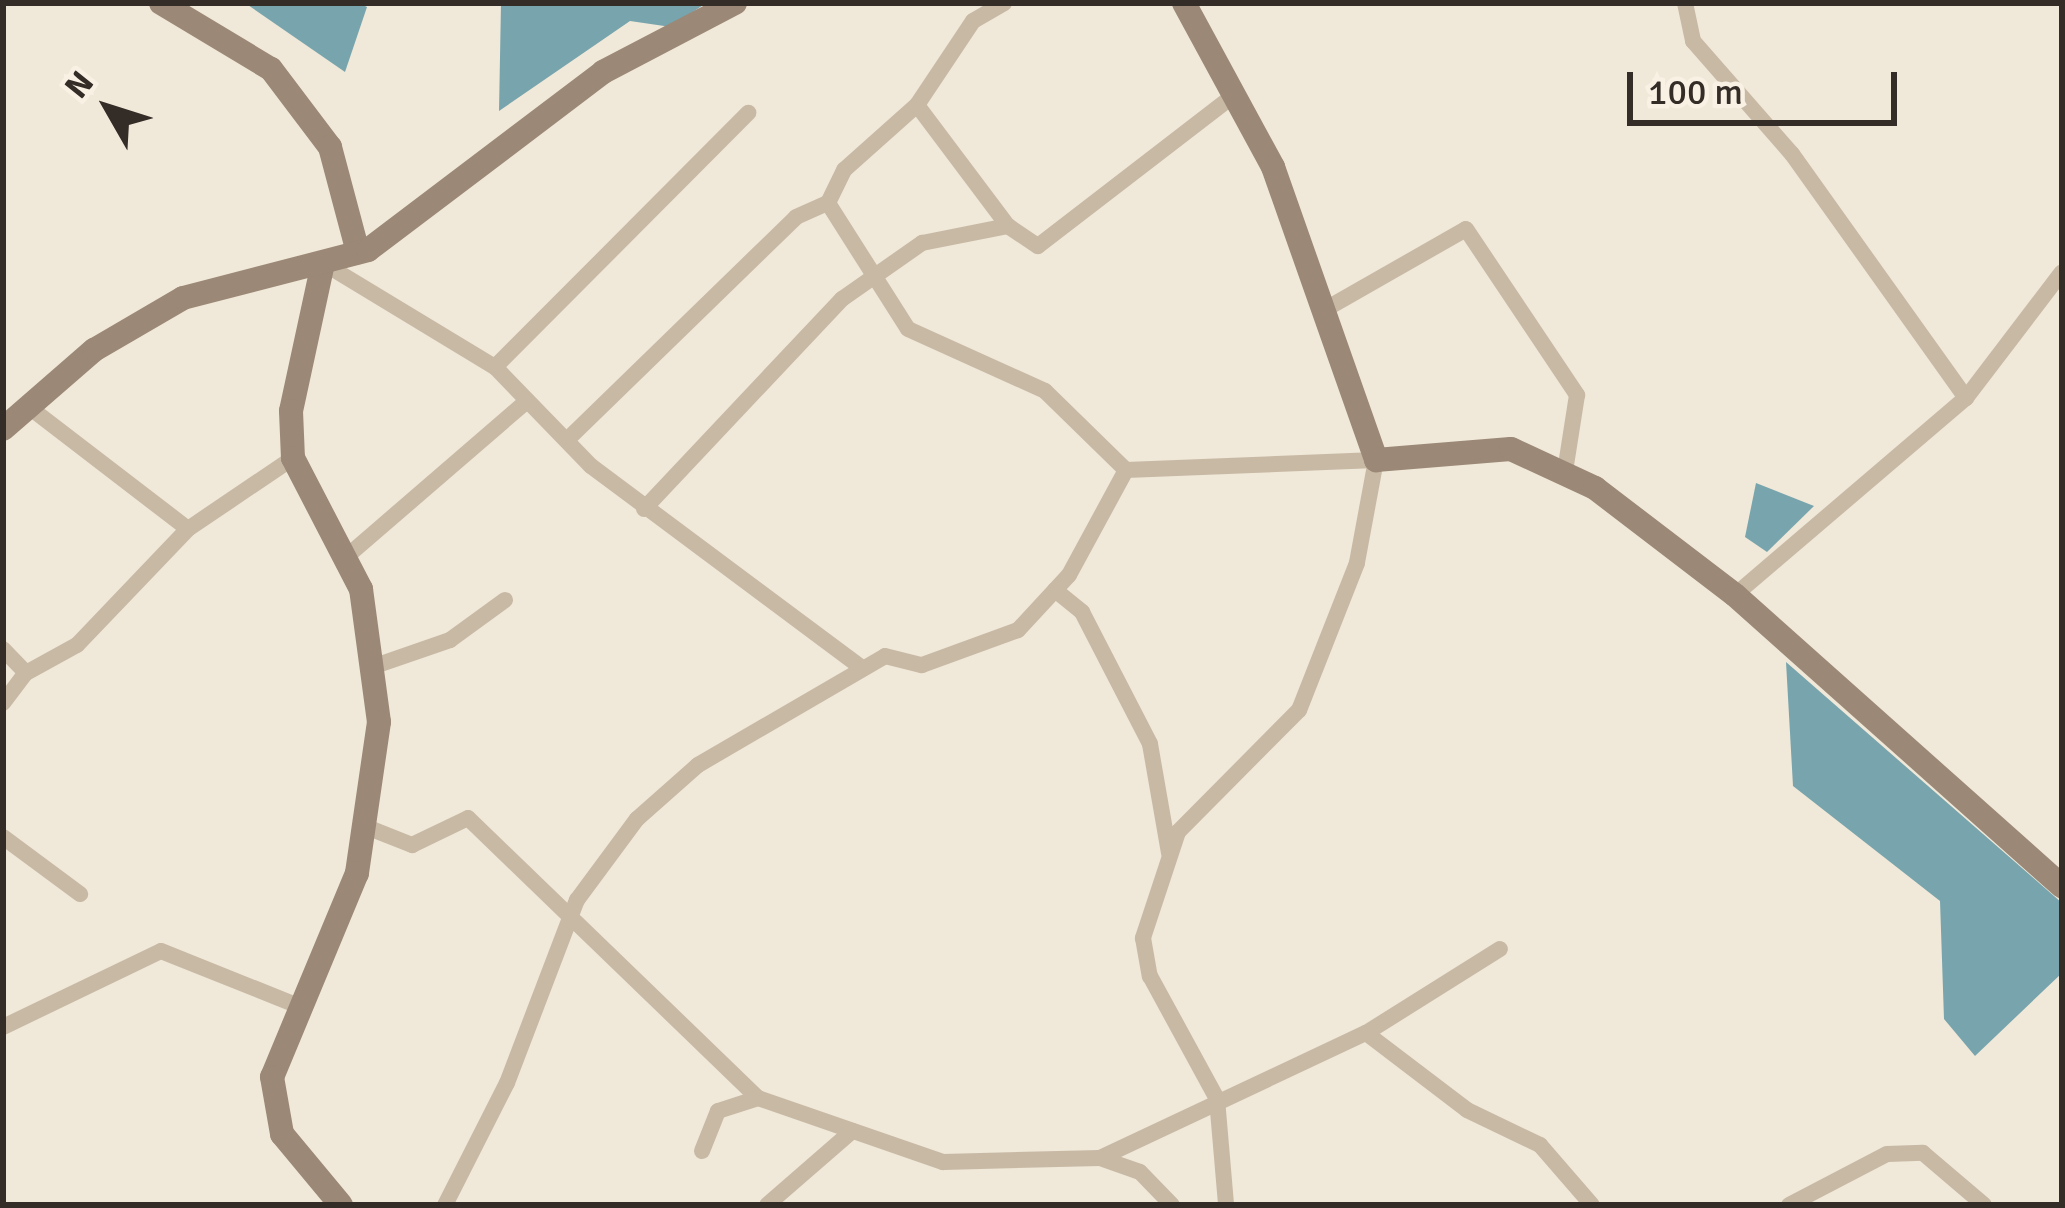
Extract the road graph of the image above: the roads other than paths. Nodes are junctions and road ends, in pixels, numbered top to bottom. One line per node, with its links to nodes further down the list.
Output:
1 (161, 3): 11 (street)
2 (735, 3): 11 (street)
3 (1004, 3): 7 (street)
4 (1184, 3): 6 (street)
5 (1685, 3): 17 (street)
6 (1234, 95): 10 (street); 15 (street)
7 (917, 105): 9 (street); 10 (street)
8 (748, 113): 16 (street)
9 (828, 202): 14 (street); 21 (street)
10 (1008, 226): 14 (street)
11 (358, 252): 12 (street)
12 (323, 263): 16 (street); 19 (street); 22 (street)
13 (2062, 272): 17 (street)
14 (871, 282): 24 (street); 26 (street)
15 (1324, 310): 23 (street); 25 (street)
16 (495, 367): 18 (street)
17 (1966, 398): 30 (street)
18 (522, 404): 21 (street); 28 (street)
19 (29, 406): 20 (street); 27 (street)
20 (3, 429)
21 (570, 437): 26 (street)
22 (292, 458): 27 (street); 28 (street)
23 (1376, 460): 24 (street); 25 (street); 39 (street)
24 (1126, 470): 29 (street)
25 (1565, 472): 30 (street)
26 (644, 509): 34 (street)
27 (188, 529): 35 (street)
28 (345, 558): 33 (street)
29 (1055, 590): 34 (street); 39 (street)
30 (1735, 595): 40 (street)
31 (505, 600): 33 (street)
32 (3, 649): 35 (street)
33 (372, 667): 37 (street)
34 (862, 668): 42 (street)
35 (26, 673): 36 (street)
36 (3, 703)
37 (364, 826): 42 (street); 44 (street)
38 (3, 837): 41 (street)
39 (1169, 854): 48 (street)
40 (2062, 886)
41 (80, 894)
42 (569, 925): 47 (street); 53 (street)
43 (1500, 949): 46 (street)
44 (302, 1007): 45 (street); 52 (street)
45 (3, 1027)
46 (1366, 1033): 48 (street); 57 (street)
47 (758, 1098): 49 (street); 50 (street)
48 (1217, 1099): 51 (street); 56 (street)
49 (852, 1131): 51 (street); 54 (street)
50 (702, 1151)
51 (1100, 1158): 55 (street)
52 (340, 1205)
53 (445, 1205)
54 (767, 1205)
55 (1172, 1205)
56 (1226, 1205)
57 (1592, 1205)
58 (1789, 1205): 59 (street)
59 (1984, 1205)

